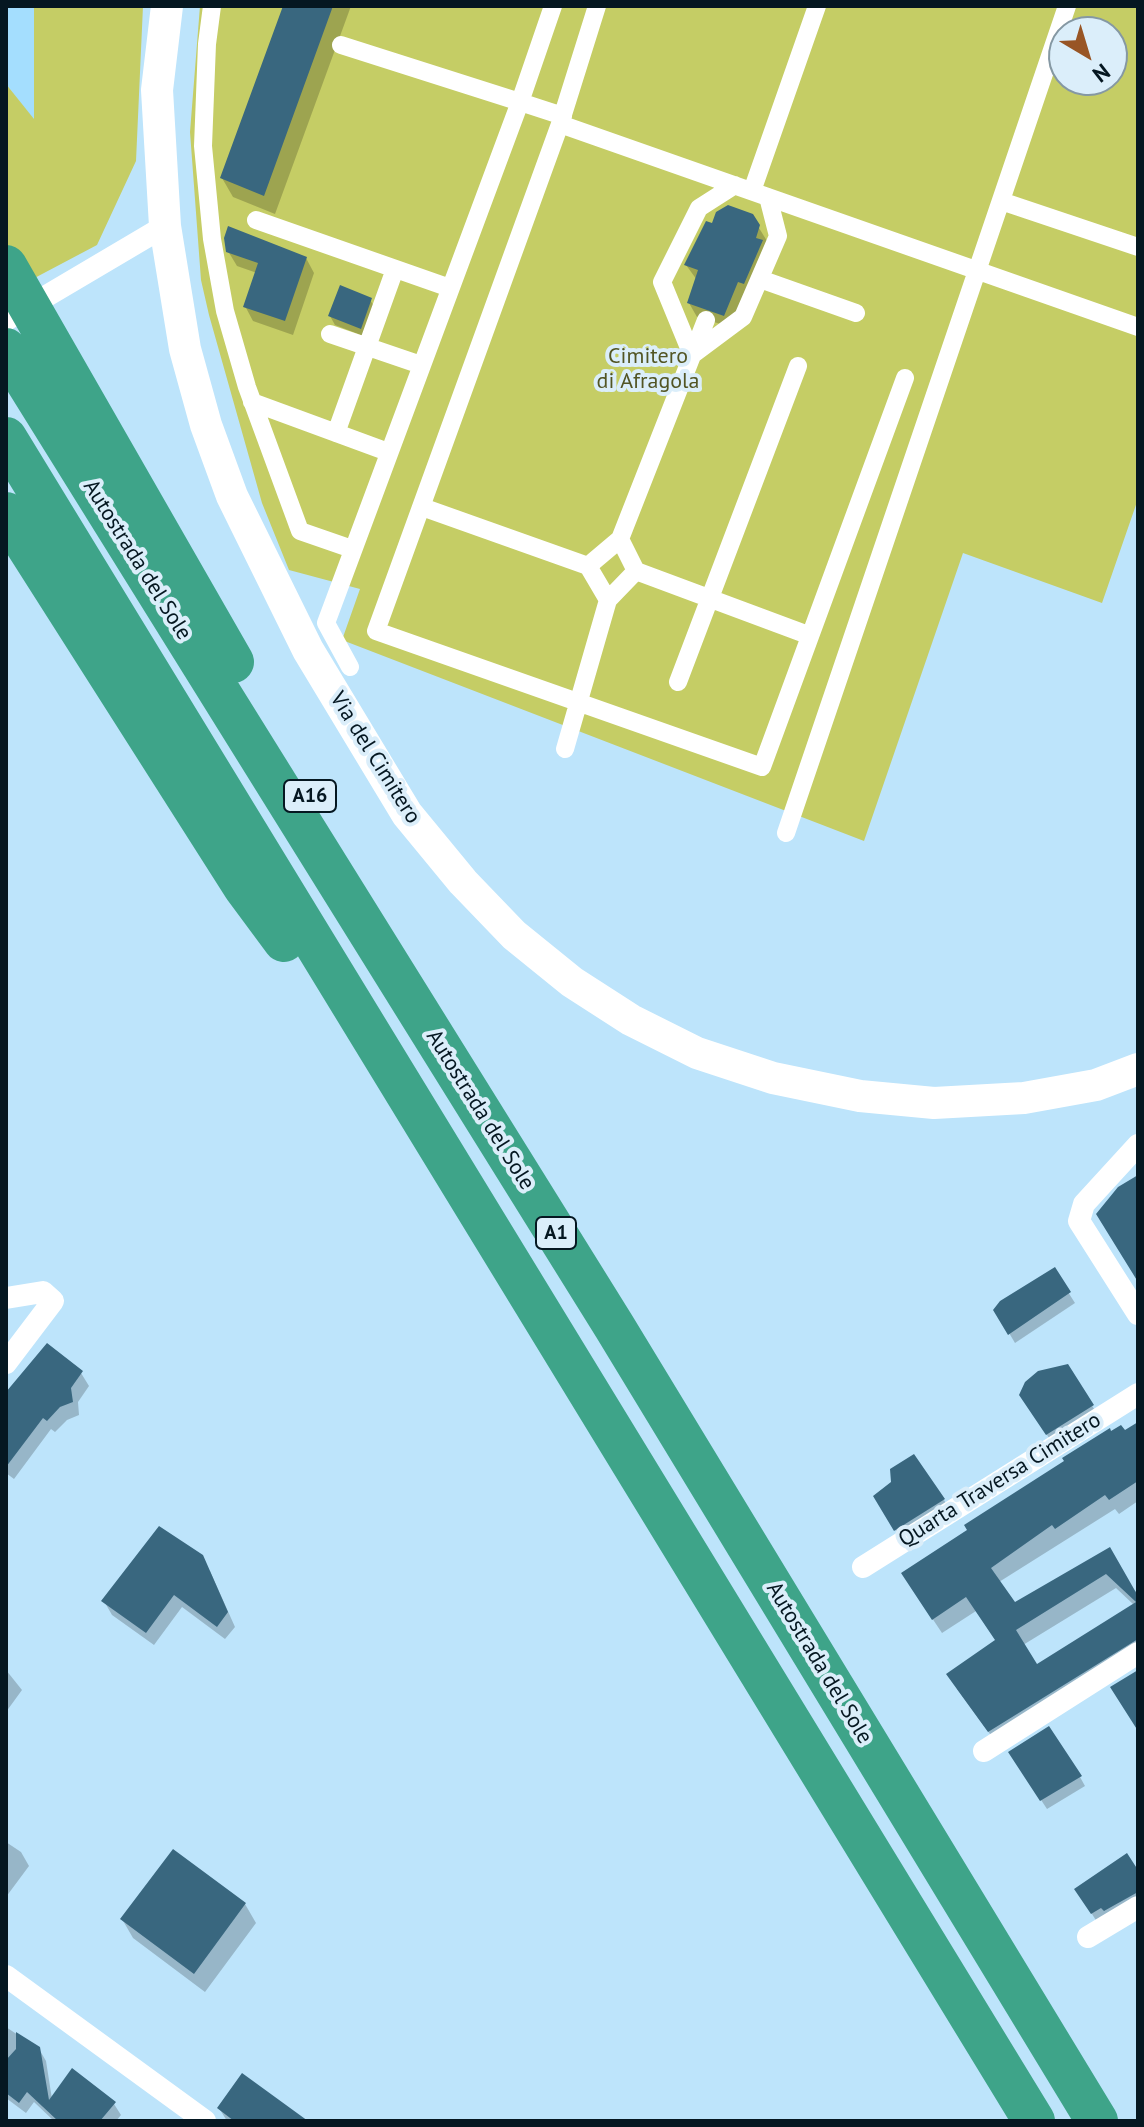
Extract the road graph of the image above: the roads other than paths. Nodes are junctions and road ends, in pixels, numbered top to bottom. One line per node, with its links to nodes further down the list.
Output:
1 (167, 6): 13 (main road, Via del Cimitero)
2 (212, 6): 31 (street)
3 (553, 6): 8 (street)
4 (597, 6): 9 (street)
5 (817, 6): 10 (street)
6 (1067, 6): 11 (street)
7 (341, 45): 8 (street)
8 (520, 102): 9 (street); 19 (street)
9 (561, 120): 10 (street); 35 (street)
10 (752, 191): 17 (street); 18 (street); 27 (street)
11 (1001, 201): 14 (street); 17 (street)
12 (256, 220): 16 (street)
13 (165, 226): 21 (street); 49 (main road, Via del Cimitero)
14 (1138, 247)
15 (6, 266): 54 (highway, A16)
16 (395, 269): 19 (street); 25 (street)
17 (977, 270): 23 (street); 48 (street)
18 (760, 279): 20 (street); 27 (street)
19 (450, 288): 28 (street)
20 (856, 313)
21 (6, 320)
22 (706, 320): 27 (street)
23 (1138, 327)
24 (330, 334): 25 (street)
25 (368, 347): 28 (street); 32 (street)
26 (6, 349): 54 (highway, Autostrada del Sole / A1)
27 (692, 355): 37 (street)
28 (421, 365): 34 (street)
29 (798, 366): 42 (street)
30 (905, 378): 43 (street)
31 (252, 402): 32 (street); 38 (street)
32 (336, 433): 34 (street)
33 (6, 438): 51 (highway, A1)
34 (388, 452): 38 (street)
35 (422, 507): 39 (street); 46 (street)
36 (6, 513): 51 (highway)
37 (620, 539): 39 (street); 40 (street)
38 (352, 549): 44 (street)
39 (588, 566): 41 (street)
40 (636, 571): 41 (street); 42 (street)
41 (608, 600): 46 (street)
42 (712, 600): 43 (street); 45 (street)
43 (808, 635): 46 (street)
44 (350, 667)
45 (678, 682)
46 (577, 702): 47 (street)
47 (565, 749)
48 (786, 833)
49 (1138, 1069)
50 (1138, 1145): 53 (street)
51 (443, 1154): 64 (highway, A1)
52 (6, 1298): 55 (street)
53 (1138, 1314)
54 (614, 1326): 65 (highway, Autostrada del Sole / A1)
55 (6, 1363)
56 (1138, 1394): 57 (street, Quarta Traversa Cimitero)
57 (863, 1567)
58 (1138, 1653): 59 (street)
59 (984, 1751)
60 (1138, 1907): 61 (street)
61 (1088, 1937)
62 (6, 1976): 63 (street)
63 (205, 2121)
64 (1034, 2121)
65 (1097, 2121)

